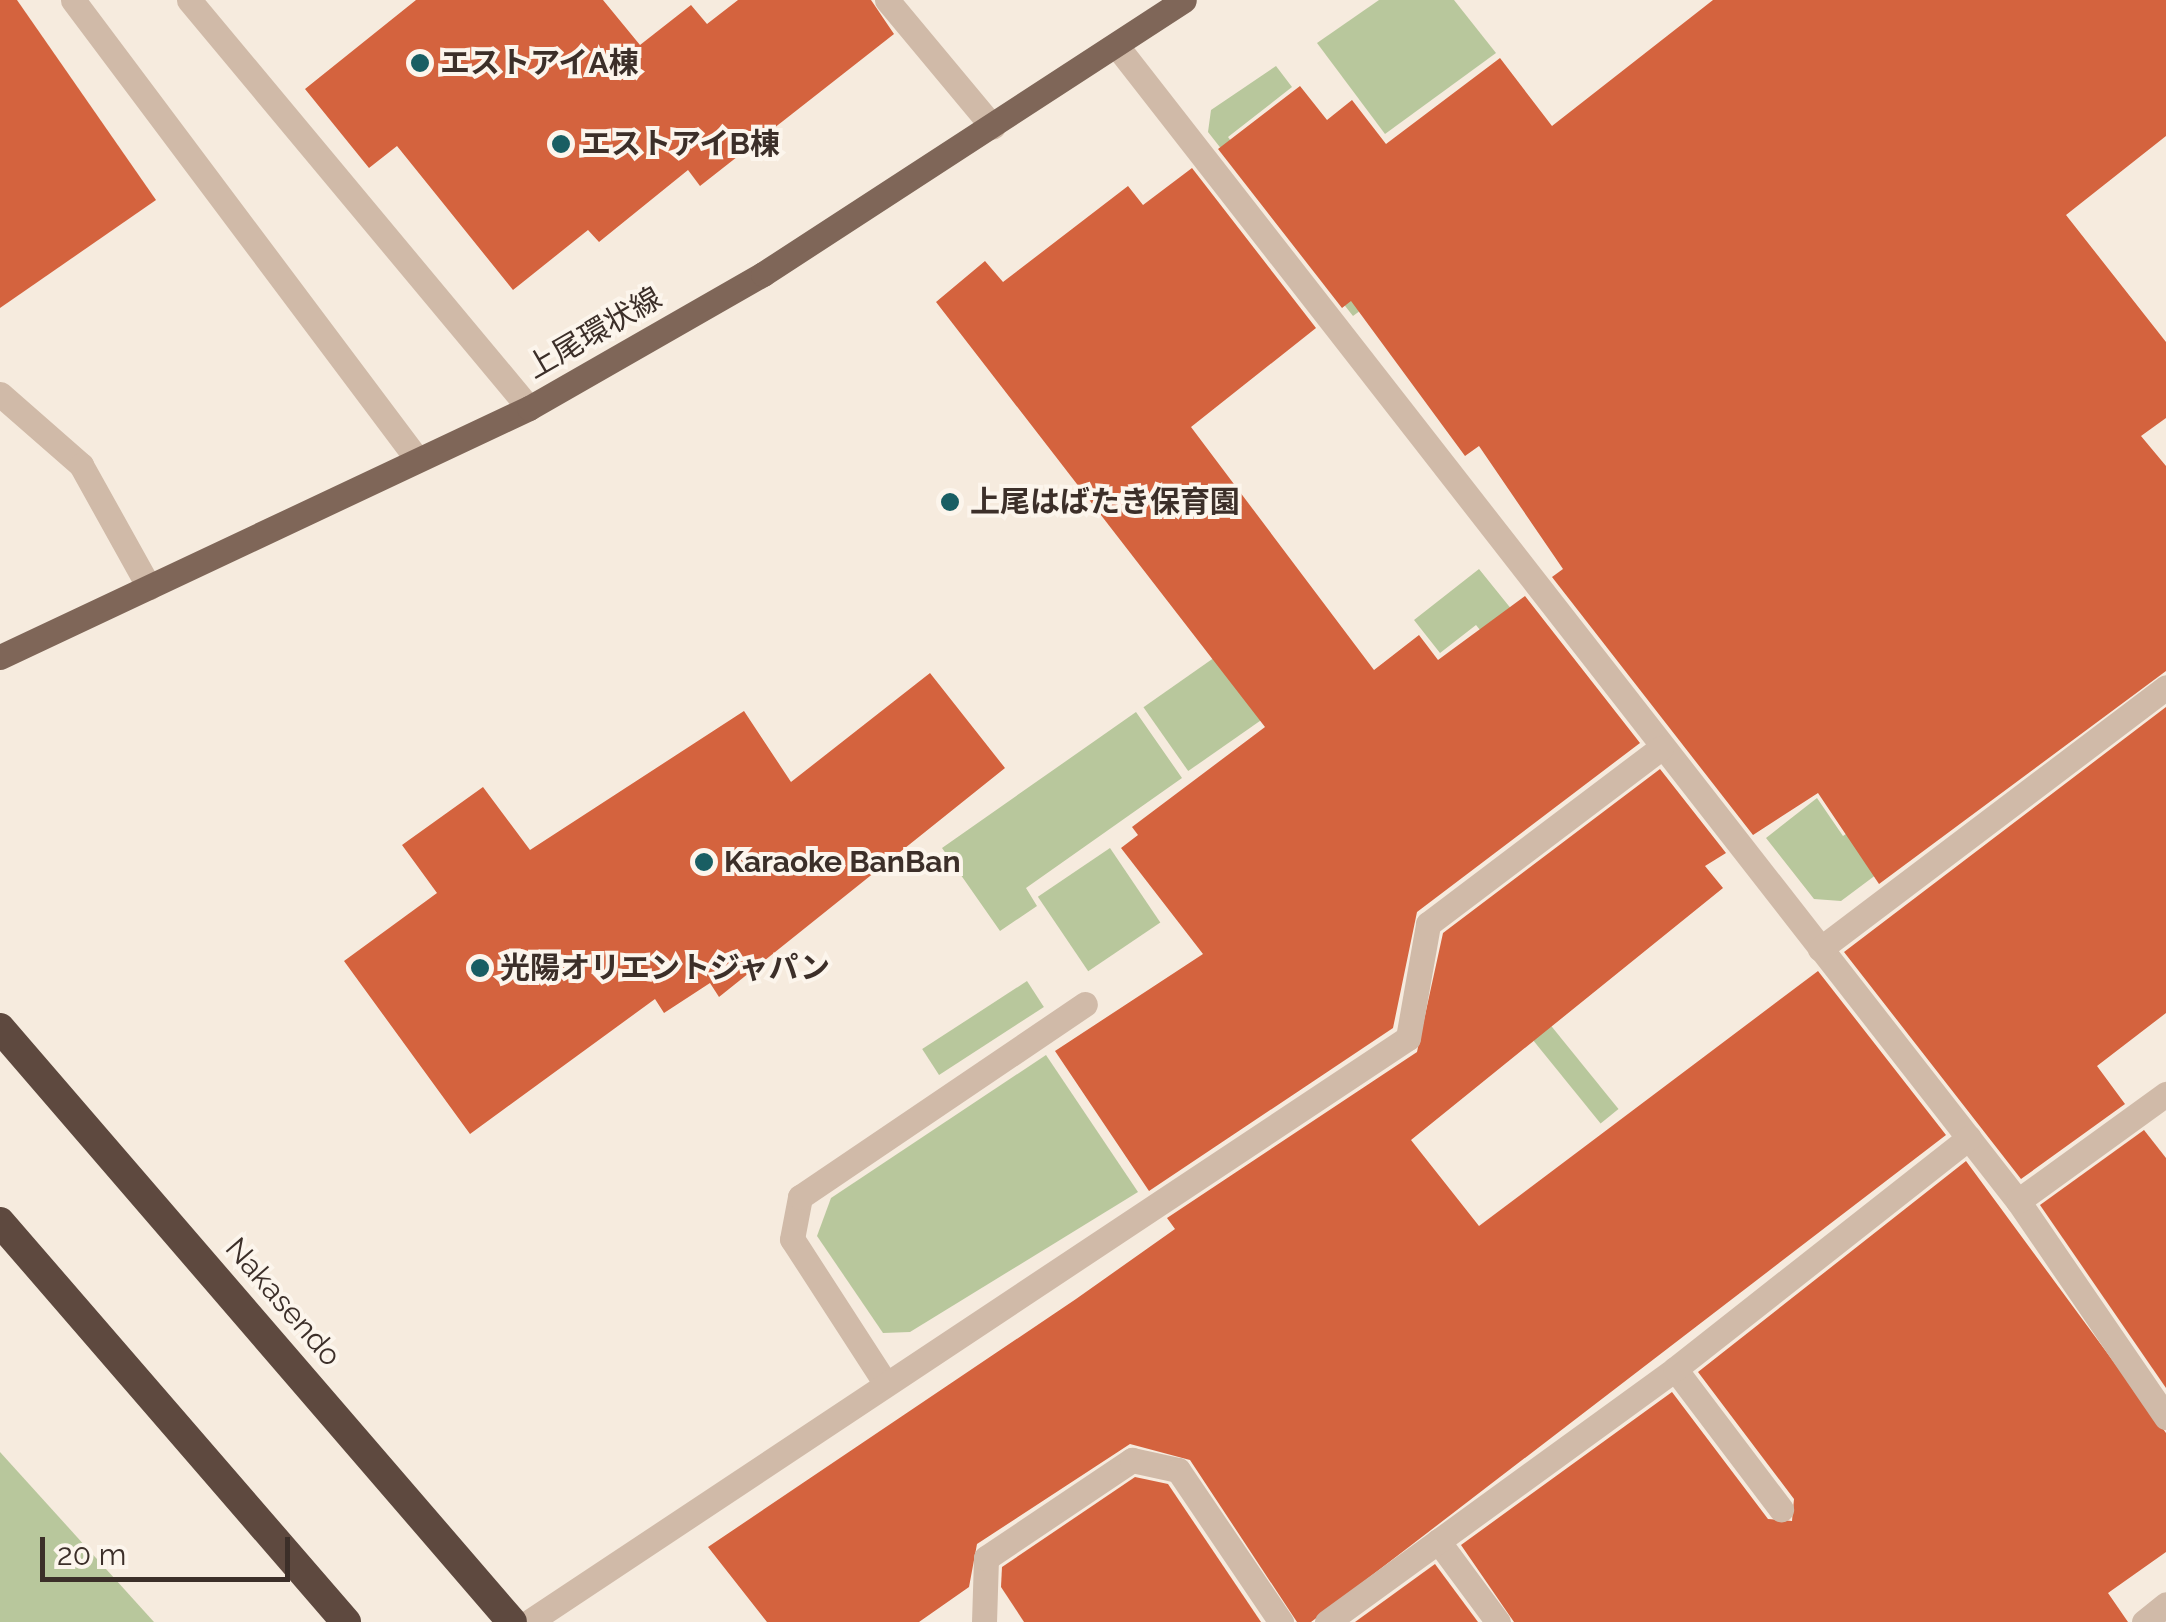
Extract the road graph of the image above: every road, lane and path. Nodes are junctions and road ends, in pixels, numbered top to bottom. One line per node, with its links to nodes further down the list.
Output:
1 (72, 0): 9 (street)
2 (189, 0): 8 (street)
3 (887, 0): 6 (street)
4 (1184, 0): 5 (main road, 上尾環状線)
5 (1116, 45): 6 (main road, 上尾環状線); 13 (street)
6 (993, 127): 8 (main road, 上尾環状線)
7 (0, 394): 10 (street)
8 (528, 408): 9 (main road, 上尾環状線)
9 (417, 459): 10 (main road, 上尾環状線)
10 (148, 587): 11 (main road, 上尾環状線)
11 (0, 658)
12 (2166, 688): 14 (street)
13 (1661, 748): 14 (street); 22 (street)
14 (1820, 949): 18 (street)
15 (1085, 1004): 22 (street)
16 (0, 1028): 28 (highway, Nakasendo)
17 (2166, 1094): 19 (street)
18 (1969, 1138): 19 (street); 21 (street)
19 (2018, 1201): 23 (street)
20 (0, 1222): 27 (highway)
21 (1675, 1369): 24 (street); 25 (street)
22 (884, 1381): 29 (street)
23 (2166, 1417)
24 (1781, 1509)
25 (1438, 1542): 32 (street); 33 (street)
26 (2166, 1604): 34 (street)
27 (346, 1622)
28 (512, 1622)
29 (529, 1622)
30 (984, 1622): 31 (street)
31 (1281, 1622)
32 (1327, 1622)
33 (1498, 1622)
34 (2144, 1622)

